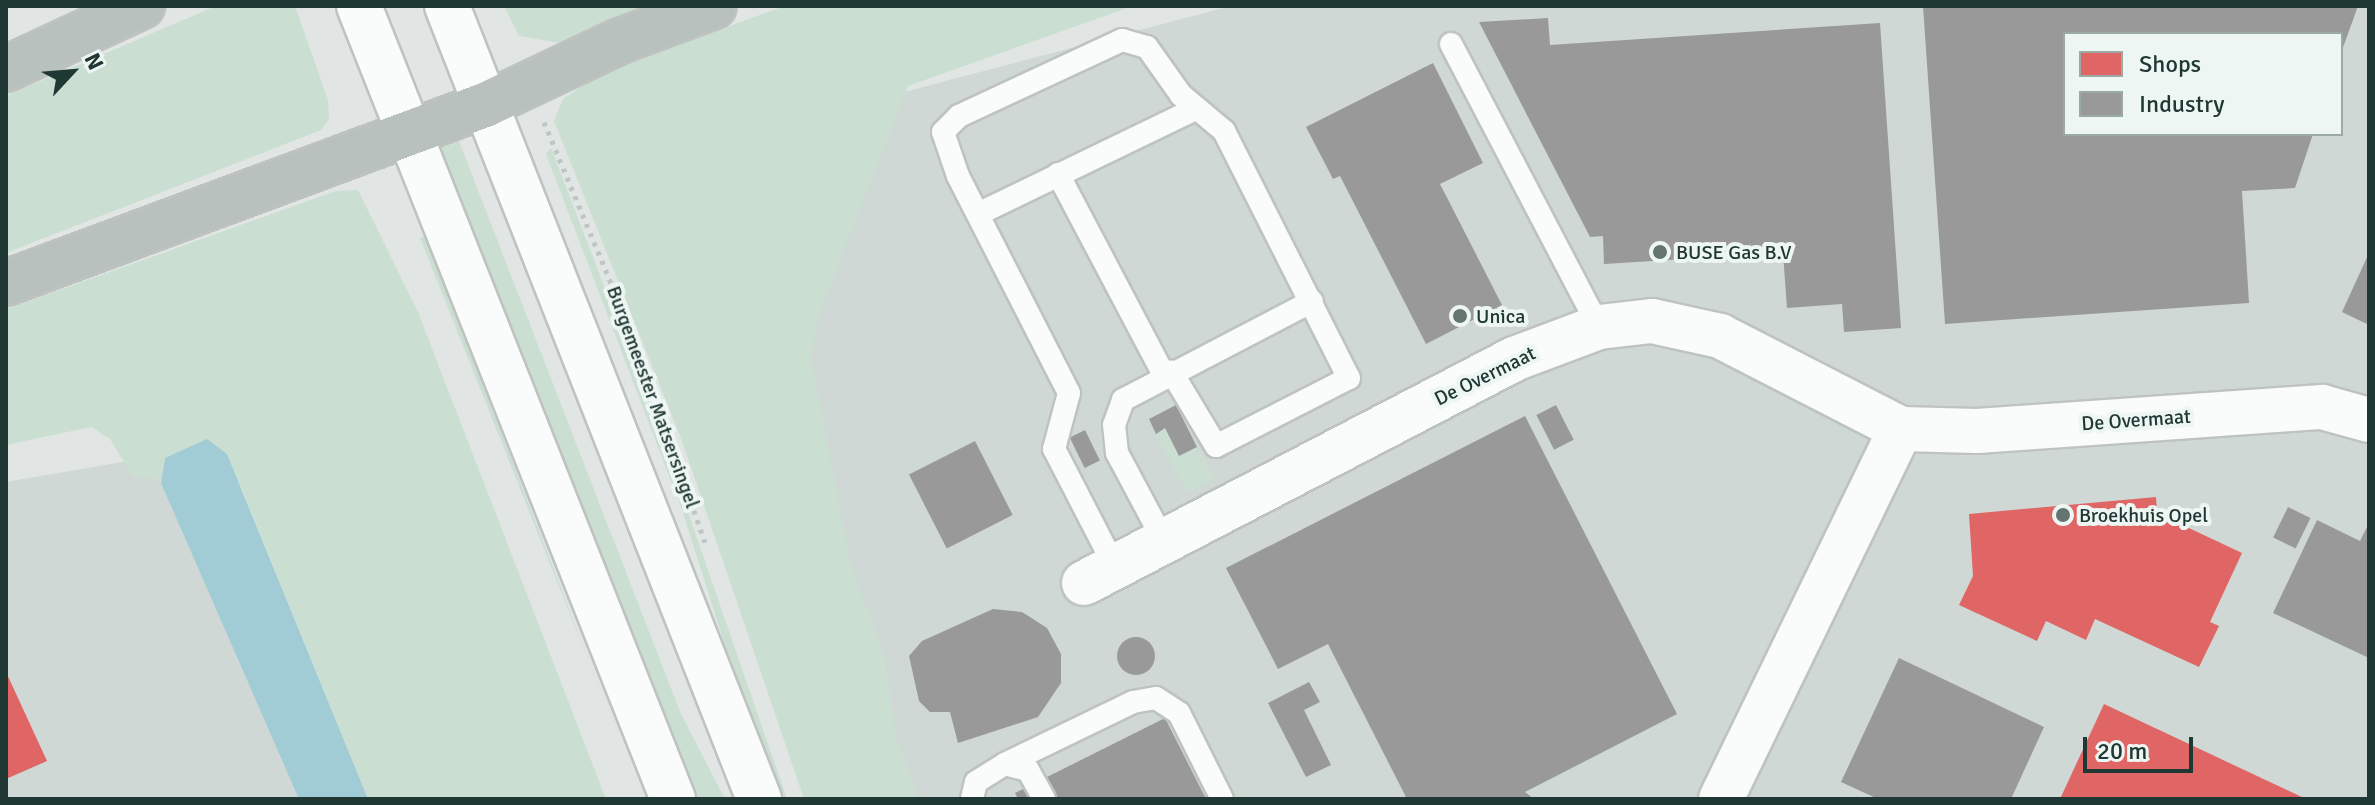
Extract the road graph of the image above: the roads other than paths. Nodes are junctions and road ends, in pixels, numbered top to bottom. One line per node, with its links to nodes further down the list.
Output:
1 (142, 6): 6 (highway)
2 (714, 6): 7 (highway)
3 (450, 12): 7 (street)
4 (367, 26): 9 (street)
5 (1451, 44): 14 (lane)
6 (6, 69)
7 (485, 105): 9 (highway); 22 (street)
8 (1197, 108): 10 (lane); 11 (lane); 13 (lane)
9 (408, 133): 12 (highway); 21 (street)
10 (1058, 174): 11 (lane); 15 (lane)
11 (978, 214): 19 (lane)
12 (6, 283)
13 (1312, 301): 15 (lane); 15 (lane)
14 (1599, 327): 17 (street, De Overmaat); 18 (street, De Overmaat)
15 (1168, 373): 18 (lane)
16 (2369, 420): 17 (street, De Overmaat)
17 (1901, 429): 26 (street)
18 (1164, 541): 19 (street, De Overmaat)
19 (1100, 575)
20 (1005, 764): 23 (lane); 24 (lane); 25 (lane)
21 (673, 799)
22 (759, 799)
23 (972, 799)
24 (1044, 799)
25 (1222, 799)
26 (1721, 799)

